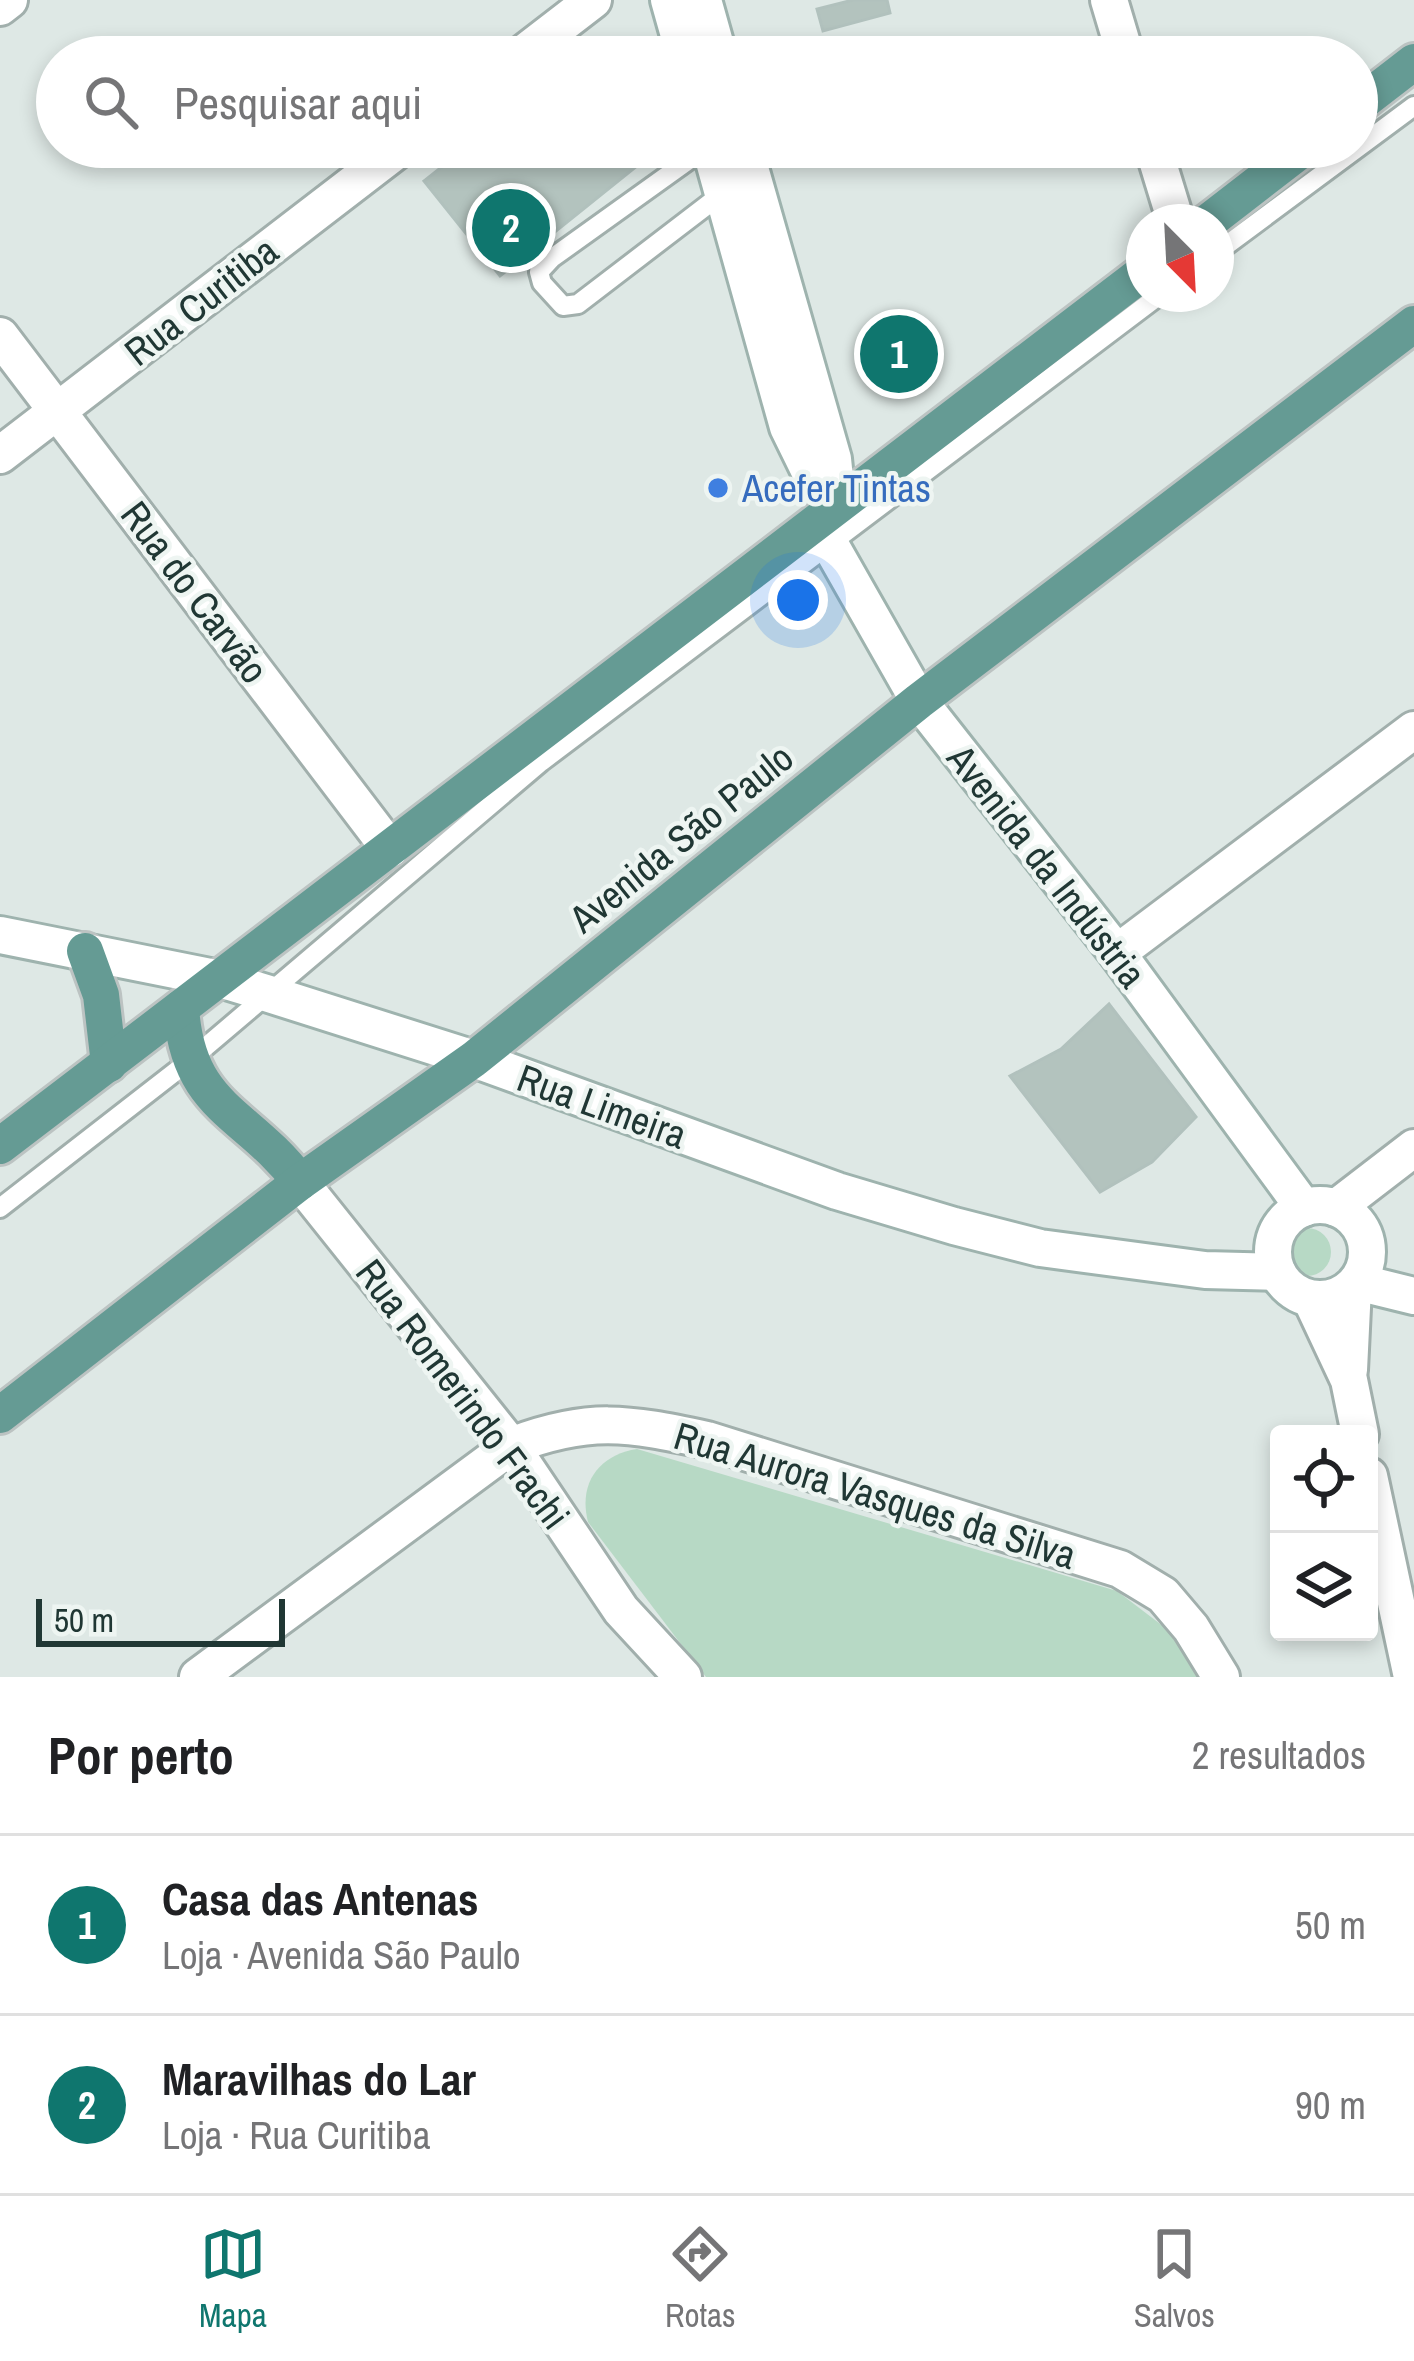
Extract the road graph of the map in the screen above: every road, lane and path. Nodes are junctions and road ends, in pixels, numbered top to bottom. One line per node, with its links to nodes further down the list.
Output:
1 (9, 0): 6 (street)
2 (593, 0): 7 (street)
3 (669, 0): 8 (street)
4 (704, 0): 9 (street)
5 (1109, 0): 10 (street)
6 (0, 7)
7 (546, 36)
8 (679, 36)
9 (713, 36)
10 (1120, 36)
11 (1414, 62): 12 (main road)
12 (1378, 90)
13 (1414, 106): 14 (lane)
14 (1378, 133)
15 (374, 168): 30 (street, Rua Curitiba)
16 (678, 168): 22 (lane)
17 (715, 168): 22 (street, Avenida da Indústria)
18 (750, 168): 32 (street, Avenida da Indústria)
19 (1160, 168): 23 (street)
20 (1278, 168): 24 (main road)
21 (1330, 168): 25 (lane)
22 (723, 193): 32 (street, Avenida da Indústria)
23 (1171, 204)
24 (1231, 204)
25 (1234, 240)
26 (1126, 287): 32 (main road)
27 (1135, 312): 32 (lane)
28 (1414, 324): 33 (main road, Avenida São Paulo)
29 (0, 336): 30 (street, Rua do Carvão)
30 (57, 411): 31 (street, Rua Curitiba); 35 (street, Rua do Carvão)
31 (0, 455)
32 (833, 525): 33 (street, Avenida da Indústria); 35 (main road); 40 (lane)
33 (919, 701): 38 (street, Avenida da Indústria); 42 (main road, Avenida São Paulo)
34 (1414, 730): 38 (street)
35 (390, 849): 39 (main road)
36 (0, 935): 37 (street, Rua Limeira)
37 (86, 951): 39 (street, Rua Limeira); 44 (main road)
38 (1117, 953): 49 (street, Avenida da Indústria)
39 (220, 979): 40 (street, Rua Limeira); 41 (main road)
40 (266, 993): 42 (street, Rua Limeira); 43 (lane)
41 (181, 1008): 43 (main road); 44 (main road)
42 (473, 1059): 47 (main road, Avenida São Paulo); 50 (street, Rua Limeira)
43 (189, 1061): 47 (main road); 48 (lane)
44 (109, 1064): 45 (main road)
45 (0, 1145)
46 (1414, 1148): 49 (street)
47 (300, 1181): 57 (main road, Avenida São Paulo); 59 (street, Rua Romerindo Frachi)
48 (0, 1208)
49 (1306, 1215): 50 (street); 51 (street); 52 (street)
50 (1205, 1270): 51 (street, Rua Limeira)
51 (1277, 1272): 55 (street)
52 (1359, 1276): 53 (street); 54 (street); 55 (street); 56 (street)
53 (1414, 1284)
54 (1414, 1296)
55 (1312, 1299): 56 (street)
56 (1348, 1380): 58 (street)
57 (0, 1415)
58 (1358, 1425)
59 (511, 1446): 61 (street, Rua Romerindo Frachi); 62 (street, Rua Aurora Vasques da Silva); 65 (street, Rua Aurora Vasques da Silva)
60 (1378, 1518): 66 (street)
61 (621, 1610): 63 (street, Rua Romerindo Frachi); 64 (street, Rua Romerindo Frachi)
62 (198, 1677)
63 (648, 1677)
64 (683, 1677)
65 (1221, 1677)
66 (1412, 1677)

